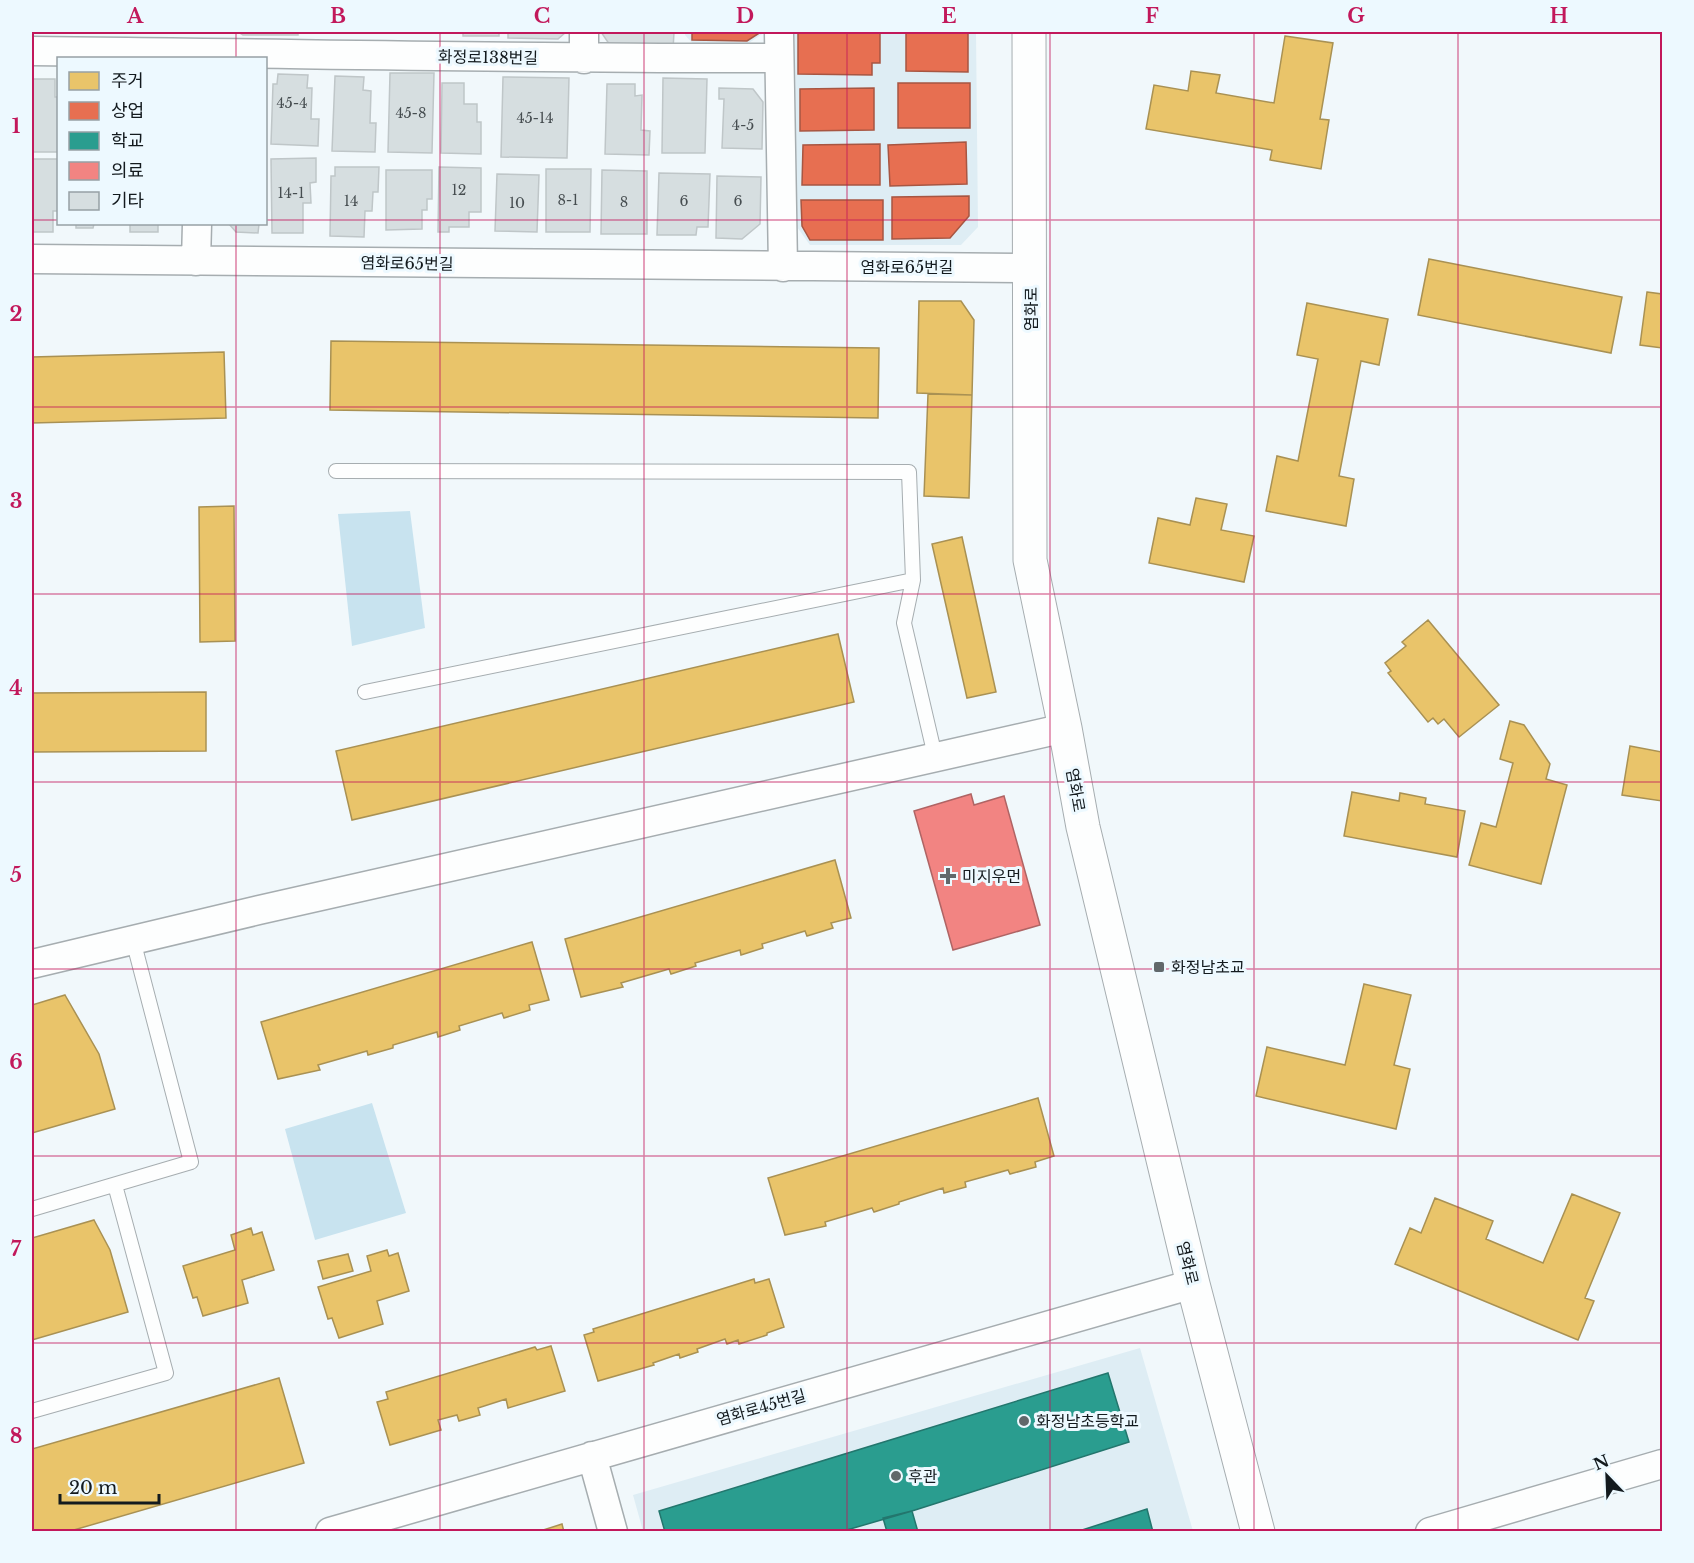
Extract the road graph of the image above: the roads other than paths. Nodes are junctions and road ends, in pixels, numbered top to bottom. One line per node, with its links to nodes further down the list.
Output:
1 (1029, 32): 11 (street, 염화로)
2 (398, 43): 3 (street, 화정로138번길); 5 (street, 화정로138번길)
3 (584, 45): 4 (street, 화정로138번길)
4 (778, 45): 10 (street)
5 (197, 47): 6 (street, 화정로138번길)
6 (32, 51)
7 (196, 225): 9 (street)
8 (32, 259): 9 (street, 염화로65번길)
9 (196, 261): 10 (street, 염화로65번길)
10 (783, 267): 11 (street, 염화로65번길)
11 (1031, 268): 15 (street, 염화로)
12 (336, 471): 13 (lane)
13 (913, 580): 14 (lane); 16 (lane)
14 (365, 692)
15 (1065, 728): 16 (street); 21 (street, 염화로)
16 (935, 756): 17 (street)
17 (134, 940): 18 (street); 19 (lane)
18 (32, 964)
19 (115, 1185): 20 (lane); 22 (lane)
20 (32, 1209)
21 (1193, 1284): 23 (street, 염화로45번길); 27 (street, 염화로)
22 (32, 1411)
23 (592, 1456): 25 (street, 염화로45번길); 26 (street)
24 (1662, 1464): 28 (street)
25 (340, 1530)
26 (613, 1532)
27 (1258, 1532)
28 (1430, 1532)

